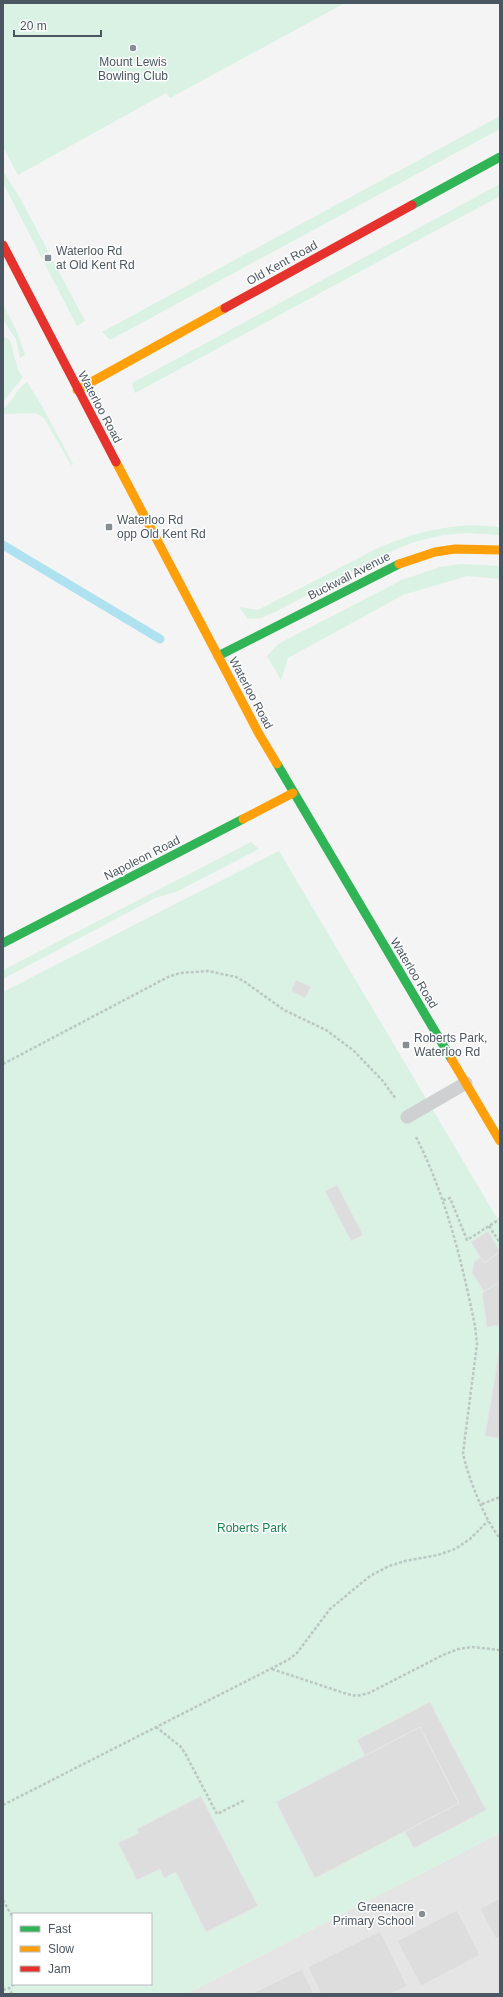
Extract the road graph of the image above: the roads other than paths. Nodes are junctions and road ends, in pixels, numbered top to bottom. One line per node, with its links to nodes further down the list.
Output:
1 (500, 157): 3 (street, Old Kent Road)
2 (3, 245): 3 (street, Waterloo Road)
3 (76, 390): 5 (street, Waterloo Road)
4 (500, 550): 5 (street, Buckwall Avenue)
5 (218, 656): 6 (street, Waterloo Road)
6 (293, 793): 7 (street, Napoleon Road); 8 (street, Waterloo Road)
7 (3, 943)
8 (466, 1083): 9 (lane); 10 (street, Waterloo Road)
9 (407, 1117)
10 (500, 1141)

